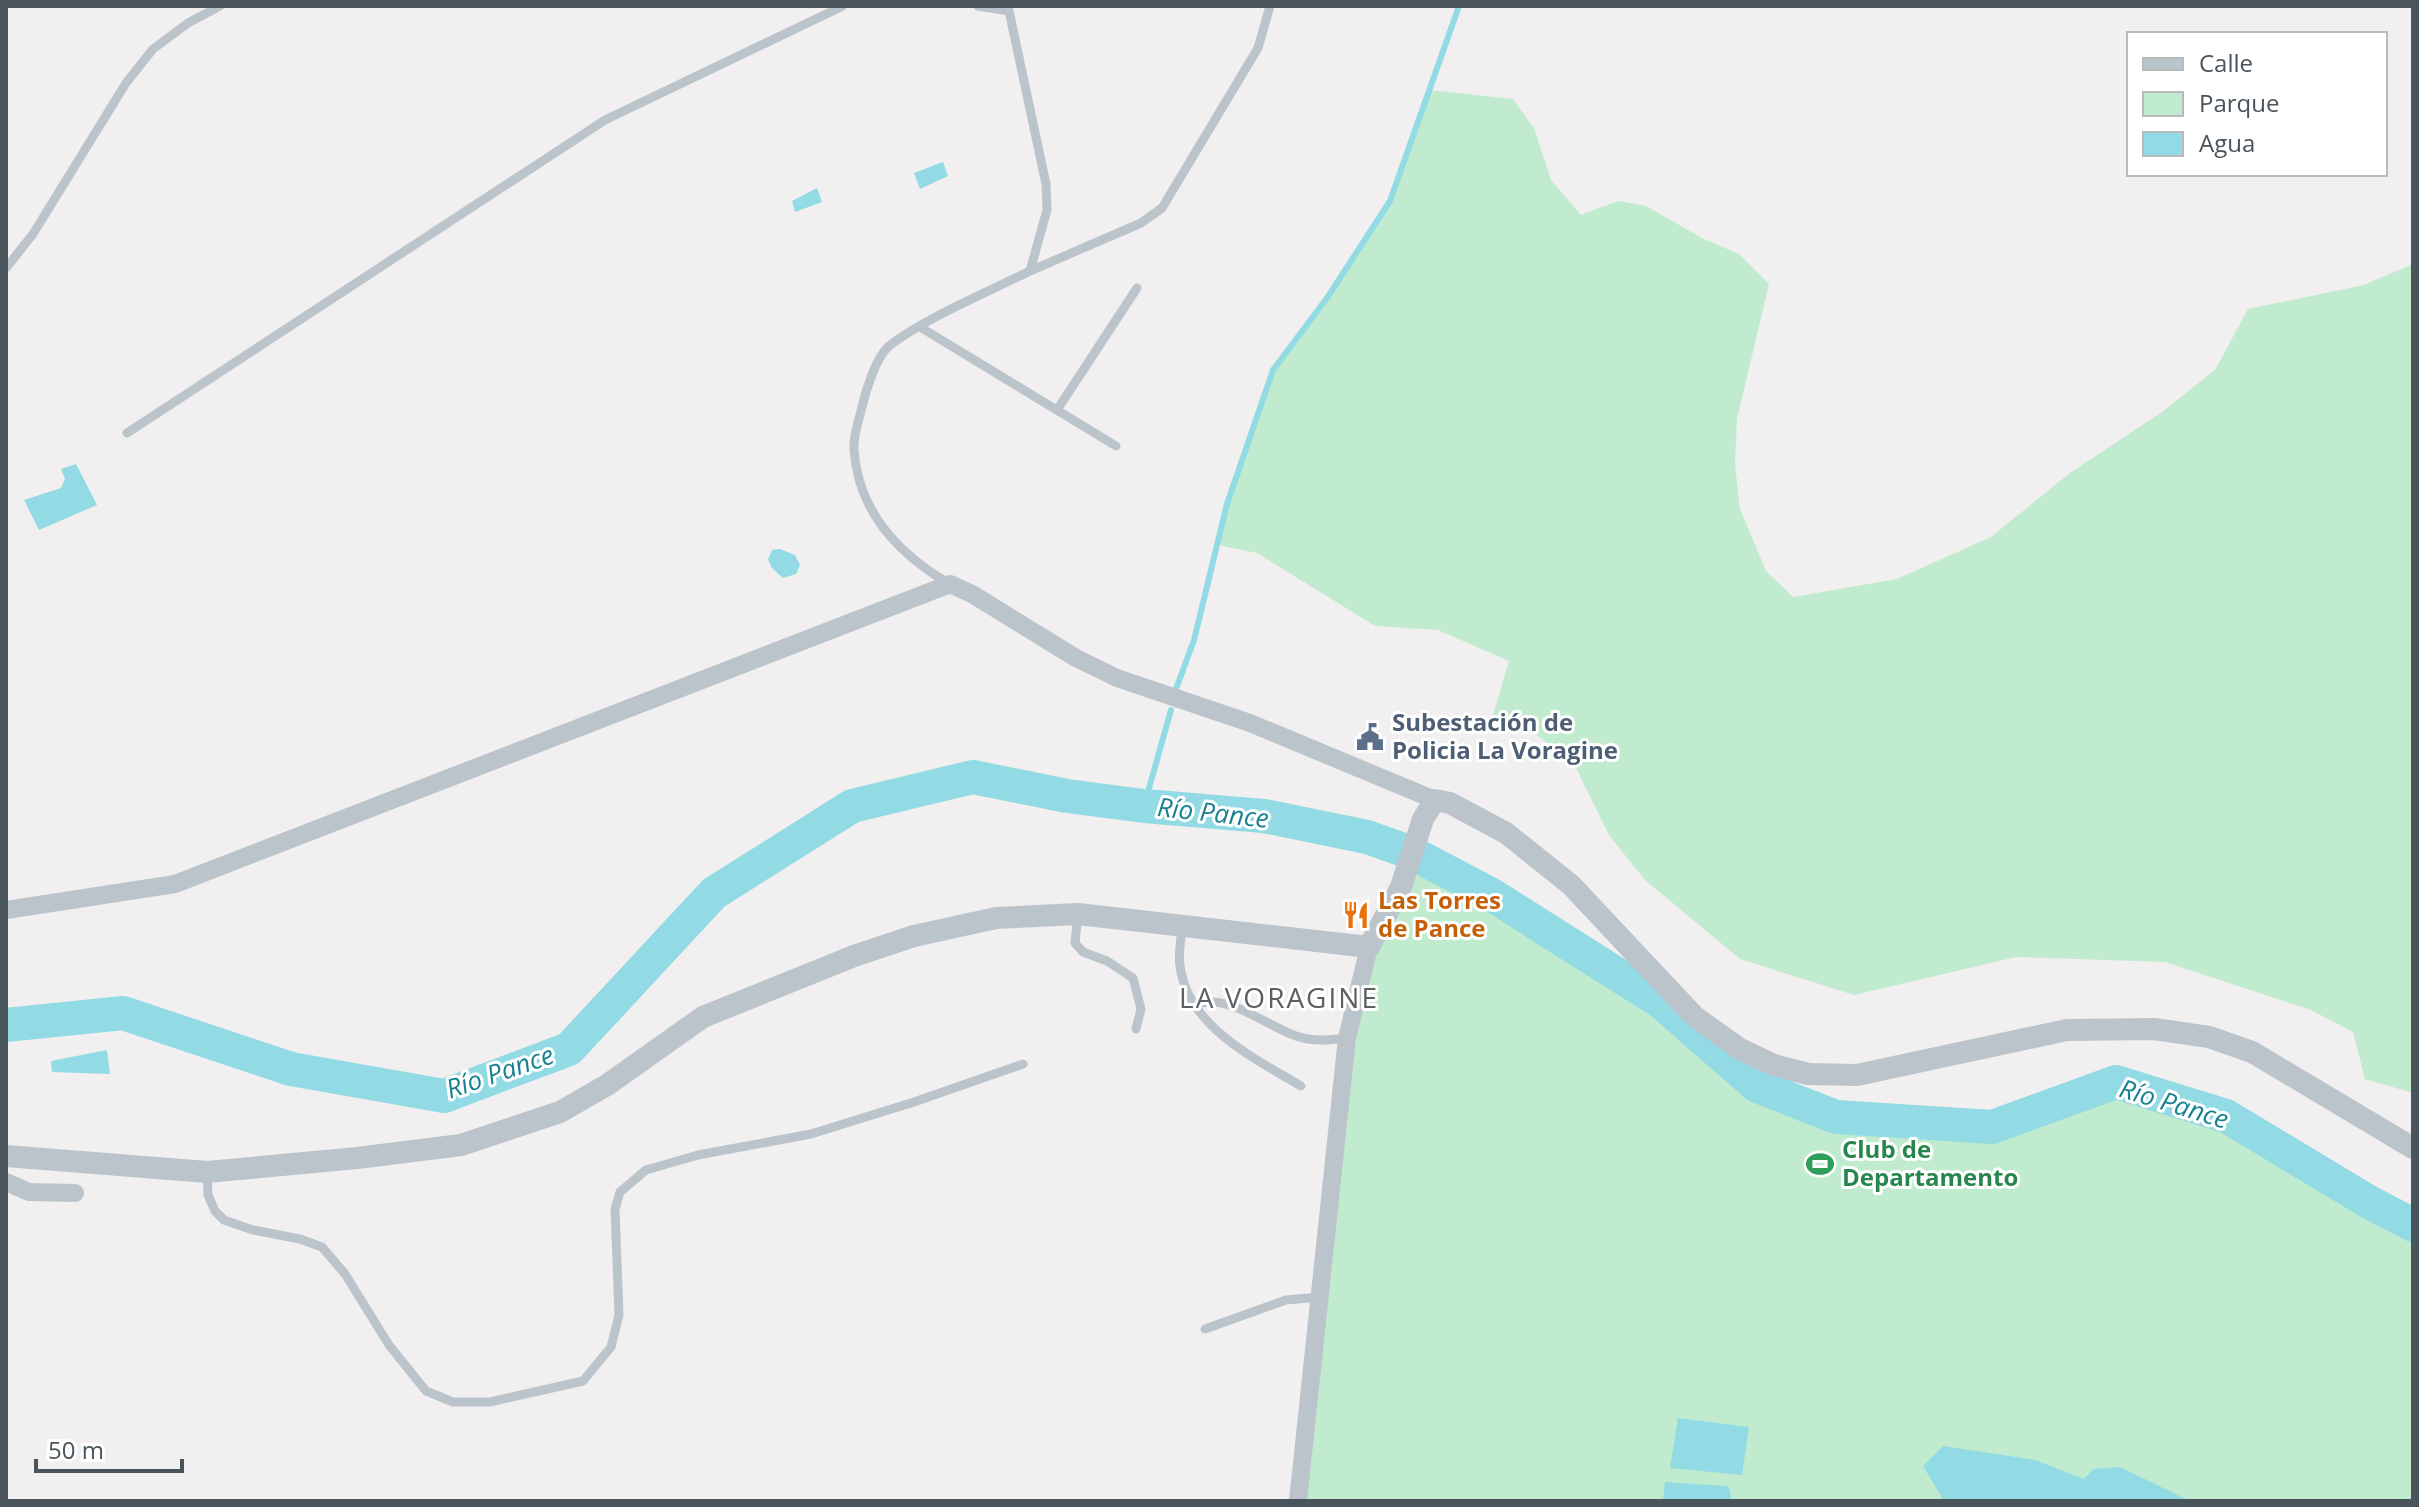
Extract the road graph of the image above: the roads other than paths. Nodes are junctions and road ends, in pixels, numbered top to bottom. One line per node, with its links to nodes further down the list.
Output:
1 (220, 6): 6 (lane)
2 (843, 6): 11 (lane)
3 (978, 6): 5 (lane)
4 (1270, 6): 7 (lane)
5 (1009, 8): 7 (lane)
6 (6, 268)
7 (1030, 271): 9 (lane)
8 (1137, 288): 10 (lane)
9 (920, 327): 10 (lane); 13 (lane)
10 (1057, 410): 12 (lane)
11 (127, 433)
12 (1116, 446)
13 (950, 584): 14 (street); 15 (street)
14 (1429, 810): 18 (street); 24 (street)
15 (6, 910)
16 (1078, 914): 17 (street); 20 (lane); 26 (street)
17 (1183, 925): 18 (street); 19 (lane)
18 (1369, 947): 21 (street)
19 (1195, 1005): 21 (lane); 23 (lane)
20 (1136, 1029)
21 (1347, 1038): 29 (street)
22 (1023, 1064): 26 (lane)
23 (1301, 1086)
24 (2413, 1148)
25 (6, 1156): 26 (street)
26 (207, 1172)
27 (6, 1182): 28 (street)
28 (75, 1193)
29 (1320, 1297): 30 (lane); 31 (street)
30 (1205, 1329)
31 (1298, 1501)

